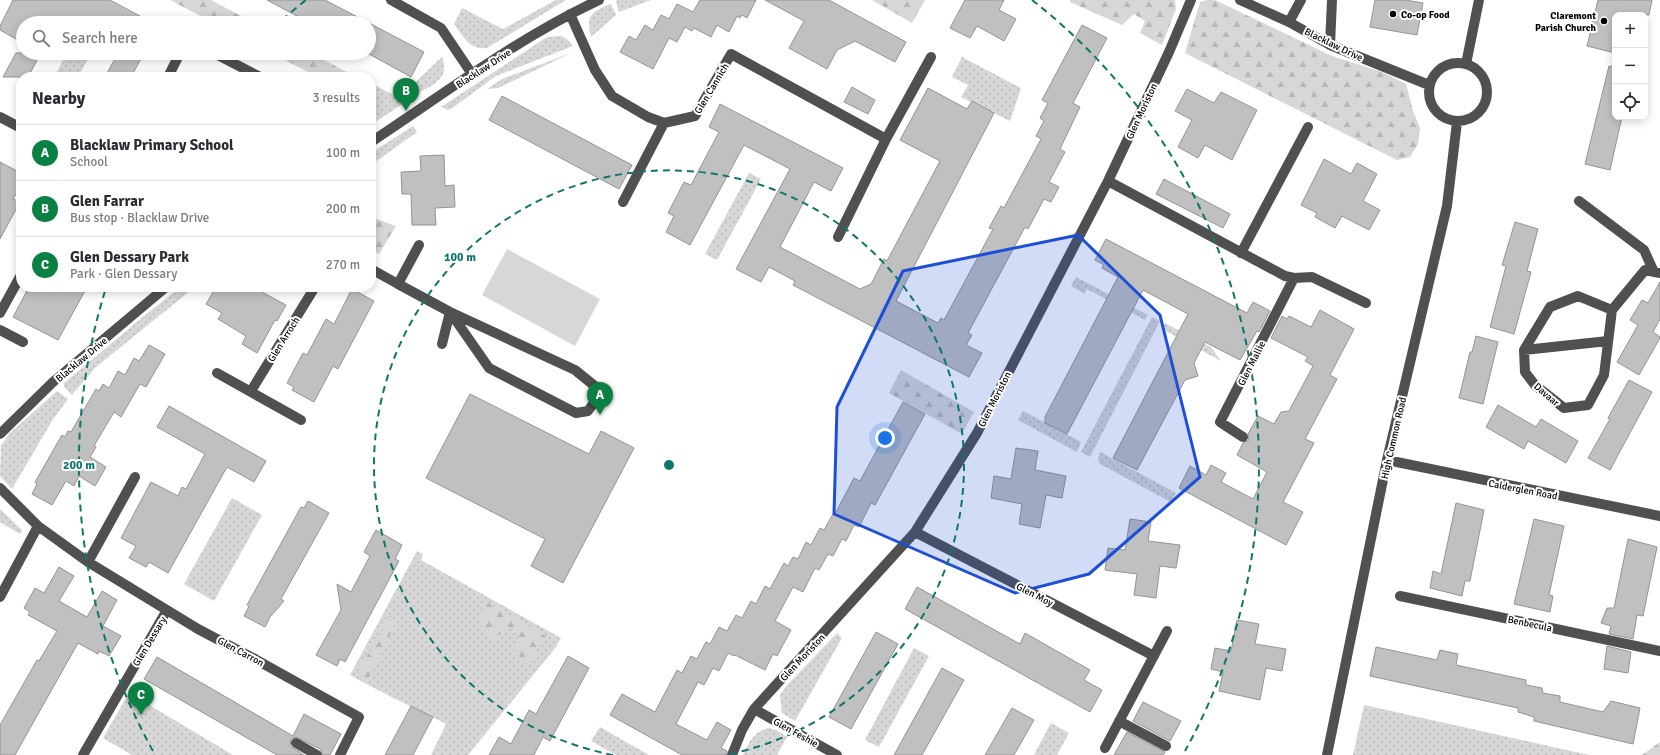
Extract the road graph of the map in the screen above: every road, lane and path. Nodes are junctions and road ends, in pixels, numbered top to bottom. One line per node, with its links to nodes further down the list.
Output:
1 (391, 0): 17 (street)
2 (599, 0): 8 (street, Blacklaw Drive)
3 (1191, 0): 26 (street, Glen Moriston)
4 (1240, 0): 9 (street, Blacklaw Drive)
5 (1301, 0): 9 (street)
6 (1332, 0): 10 (street)
7 (1479, 0): 14 (street)
8 (570, 14): 17 (street, Blacklaw Drive); 21 (street)
9 (1289, 22): 10 (street, Blacklaw Drive)
10 (1330, 45): 18 (street, Blacklaw Drive)
11 (930, 57): 25 (street)
12 (176, 60): 15 (street)
13 (227, 60): 16 (street)
14 (1466, 64): 18 (street); 20 (street)
15 (170, 72)
16 (250, 72)
17 (472, 74): 24 (street, Blacklaw Drive)
18 (1429, 86): 20 (street)
19 (0, 117): 22 (street)
20 (1457, 122): 53 (street, High Common Road)
21 (664, 123): 25 (street, Glen Cannich); 28 (street)
22 (16, 125)
23 (1308, 126): 31 (street)
24 (376, 139)
25 (886, 139): 29 (street)
26 (1108, 182): 31 (street); 58 (street, Glen Moriston)
27 (1579, 200): 33 (street)
28 (623, 202)
29 (838, 237)
30 (419, 245): 36 (street)
31 (1241, 253): 34 (street)
32 (376, 272): 36 (street)
33 (1657, 272): 40 (street)
34 (1294, 278): 39 (street); 52 (street, Glen Mallie)
35 (16, 284): 42 (street)
36 (398, 284): 41 (street)
37 (160, 292): 51 (street, Blacklaw Drive)
38 (312, 292): 49 (street, Glen Arroch)
39 (1366, 303)
40 (1612, 310): 44 (street, Davaar); 47 (street)
41 (450, 312): 41 (street); 46 (street)
42 (0, 313)
43 (0, 330): 45 (street)
44 (1608, 341): 47 (street); 47 (street, Davaar)
45 (23, 342)
46 (442, 344)
47 (1524, 350)
48 (217, 373): 49 (street)
49 (251, 391): 50 (street)
50 (301, 420)
51 (0, 434)
52 (1244, 437)
53 (1387, 460): 56 (street, Calderglen Road); 76 (street, High Common Road)
54 (135, 477): 59 (street)
55 (0, 488): 57 (street, Glen Carron)
56 (1660, 514)
57 (38, 526): 59 (street, Glen Carron); 61 (street)
58 (915, 532): 65 (street, Glen Moy); 66 (street, Glen Moriston)
59 (88, 562): 62 (street, Glen Carron)
60 (1400, 596): 64 (street, Benbecula)
61 (0, 597)
62 (167, 610): 71 (street, Glen Dessary); 73 (street, Glen Carron)
63 (1167, 631): 65 (street)
64 (1660, 650)
65 (1154, 656): 67 (street)
66 (754, 709): 74 (street, Glen Moriston); 75 (street, Glen Feshie)
67 (1119, 721): 69 (street); 70 (street)
68 (296, 743): 72 (street)
69 (1166, 746)
70 (1105, 748)
71 (83, 755)
72 (317, 755)
73 (340, 755)
74 (732, 755)
75 (837, 755)
76 (1327, 755)

